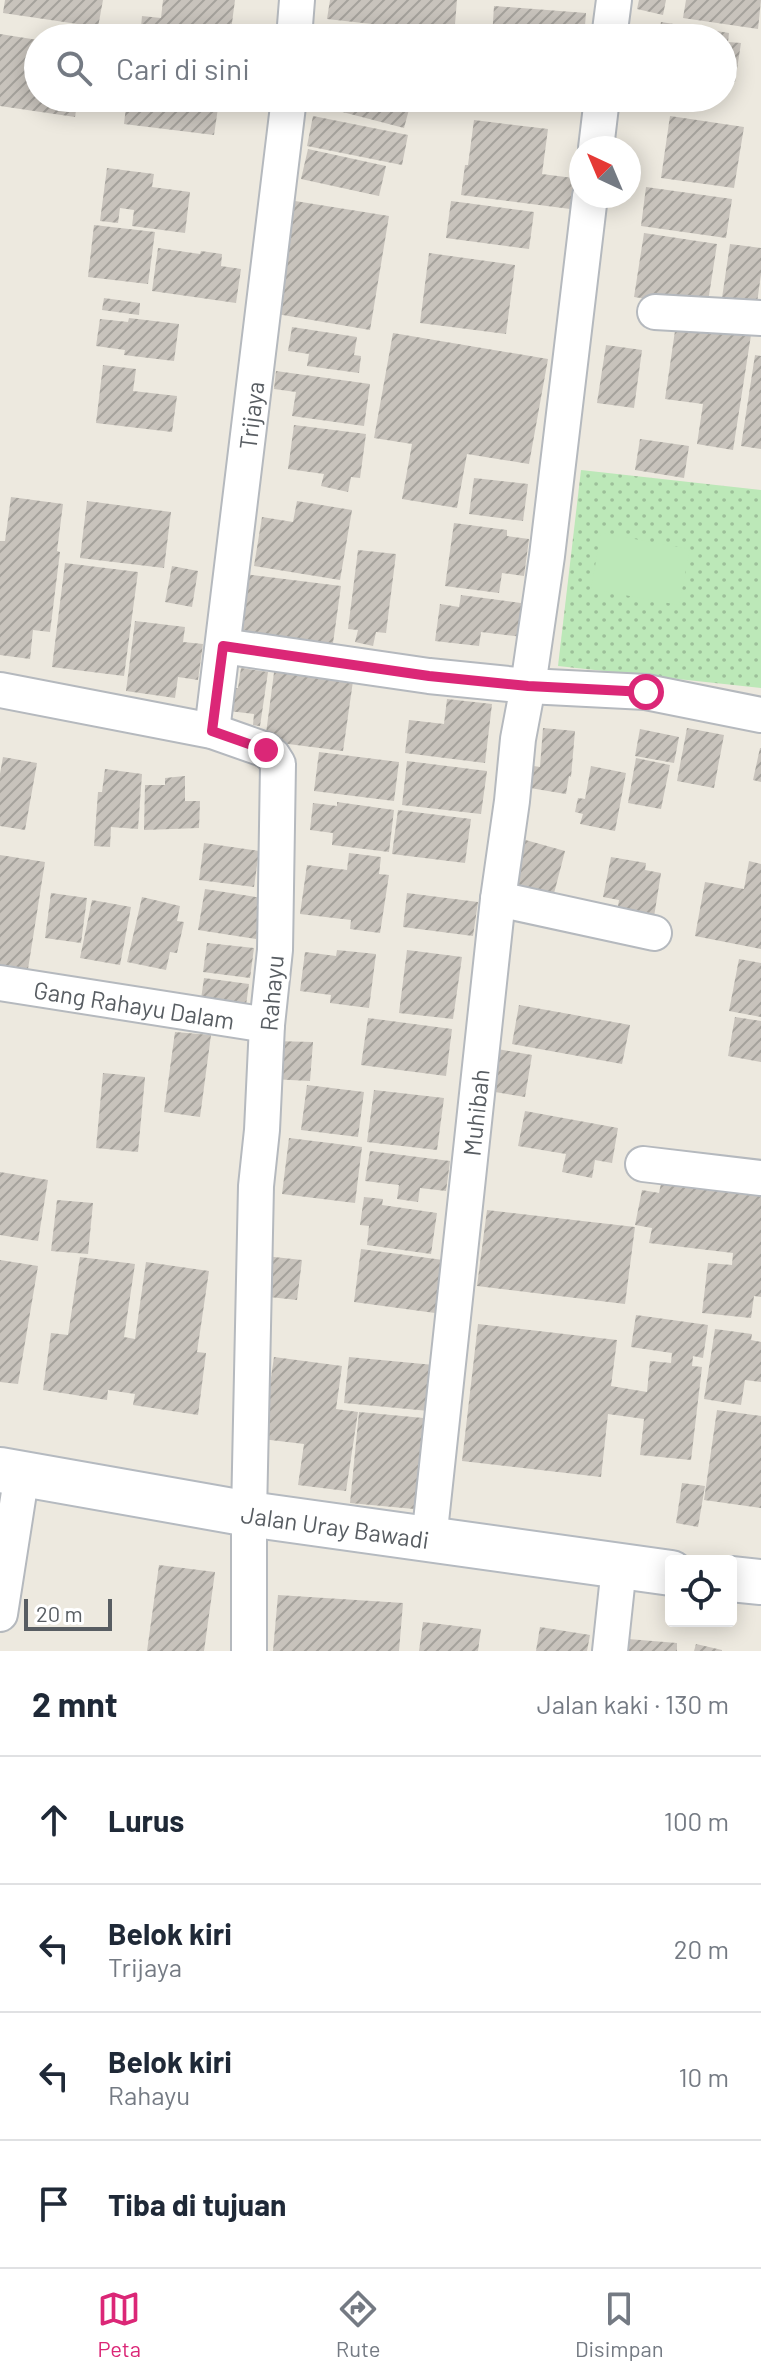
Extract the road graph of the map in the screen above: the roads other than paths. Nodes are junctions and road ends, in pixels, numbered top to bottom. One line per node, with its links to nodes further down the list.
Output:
1 (297, 0): 3 (street)
2 (614, 0): 4 (street)
3 (295, 24)
4 (611, 24)
5 (287, 112): 11 (street, Trijaya)
6 (600, 112): 7 (street)
7 (597, 136)
8 (589, 208): 12 (street, Muhibah)
9 (655, 312): 10 (street)
10 (761, 318)
11 (223, 646): 12 (street); 15 (street, Trijaya)
12 (528, 686): 14 (street); 16 (street, Muhibah)
13 (0, 690): 15 (street, Rahayu)
14 (761, 715)
15 (212, 731): 19 (street, Rahayu)
16 (498, 899): 17 (street); 24 (street, Muhibah)
17 (654, 933)
18 (0, 983): 19 (street, Gang Rahayu Dalam)
19 (267, 1025): 23 (street, Rahayu)
20 (643, 1164): 21 (street)
21 (761, 1178)
22 (11, 1472): 23 (street, Jalan Uray Bawadi); 29 (street)
23 (249, 1514): 24 (street, Jalan Uray Bawadi); 30 (street, Rahayu)
24 (429, 1540): 25 (street, Jalan Uray Bawadi)
25 (619, 1567): 26 (street, Jalan Uray Bawadi); 31 (street)
26 (665, 1572)
27 (737, 1580): 28 (street)
28 (761, 1582)
29 (0, 1614)
30 (249, 1651)
31 (610, 1651)

